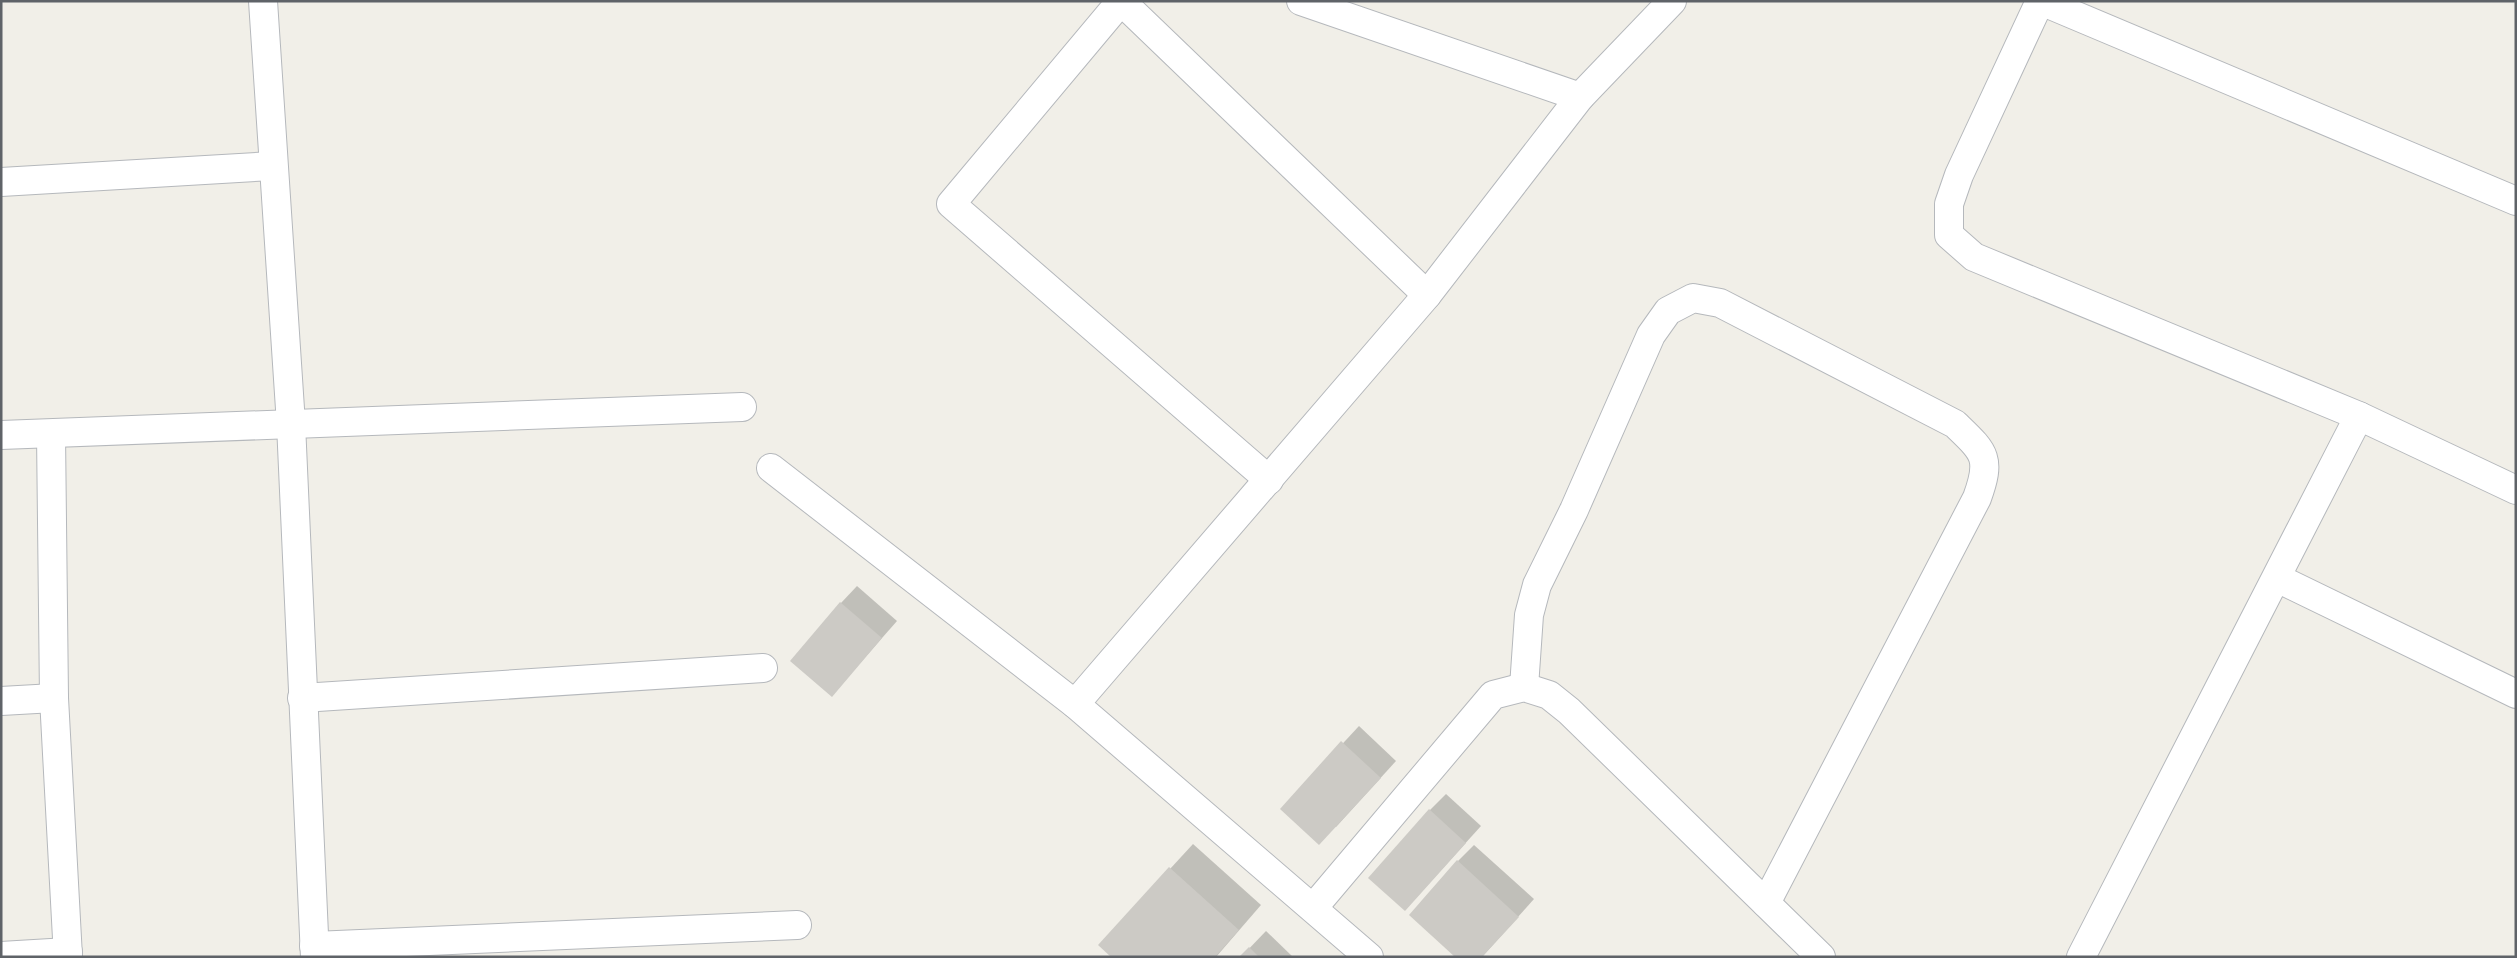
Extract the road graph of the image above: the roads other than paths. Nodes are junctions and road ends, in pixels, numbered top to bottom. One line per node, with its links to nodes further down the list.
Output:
1 (262, 1): 7 (street)
2 (1121, 1): 10 (street); 17 (street)
3 (1301, 1): 6 (street)
4 (1672, 1): 6 (street)
5 (2040, 1): 9 (street); 12 (street)
6 (1580, 97): 10 (street)
7 (272, 166): 8 (street); 13 (street)
8 (1, 182)
9 (2516, 201)
10 (1427, 295): 17 (street)
11 (742, 407): 13 (street)
12 (2358, 416): 18 (street); 19 (street)
13 (290, 424): 14 (street); 24 (street)
14 (51, 434): 15 (street); 23 (street)
15 (1, 435)
16 (771, 468): 26 (street)
17 (1269, 480): 26 (street)
18 (2516, 490)
19 (2277, 578): 22 (street); 35 (street)
20 (763, 668): 24 (street)
21 (1524, 687): 27 (street); 27 (street); 28 (street)
22 (2516, 694)
23 (54, 698): 25 (street); 31 (street)
24 (302, 698): 30 (street)
25 (1, 701)
26 (1075, 704): 28 (street)
27 (1766, 903): 34 (street)
28 (1313, 908): 33 (street)
29 (797, 925): 30 (street)
30 (315, 951)
31 (68, 954): 32 (street)
32 (1, 956)
33 (1368, 957)
34 (1821, 957)
35 (2081, 957)

